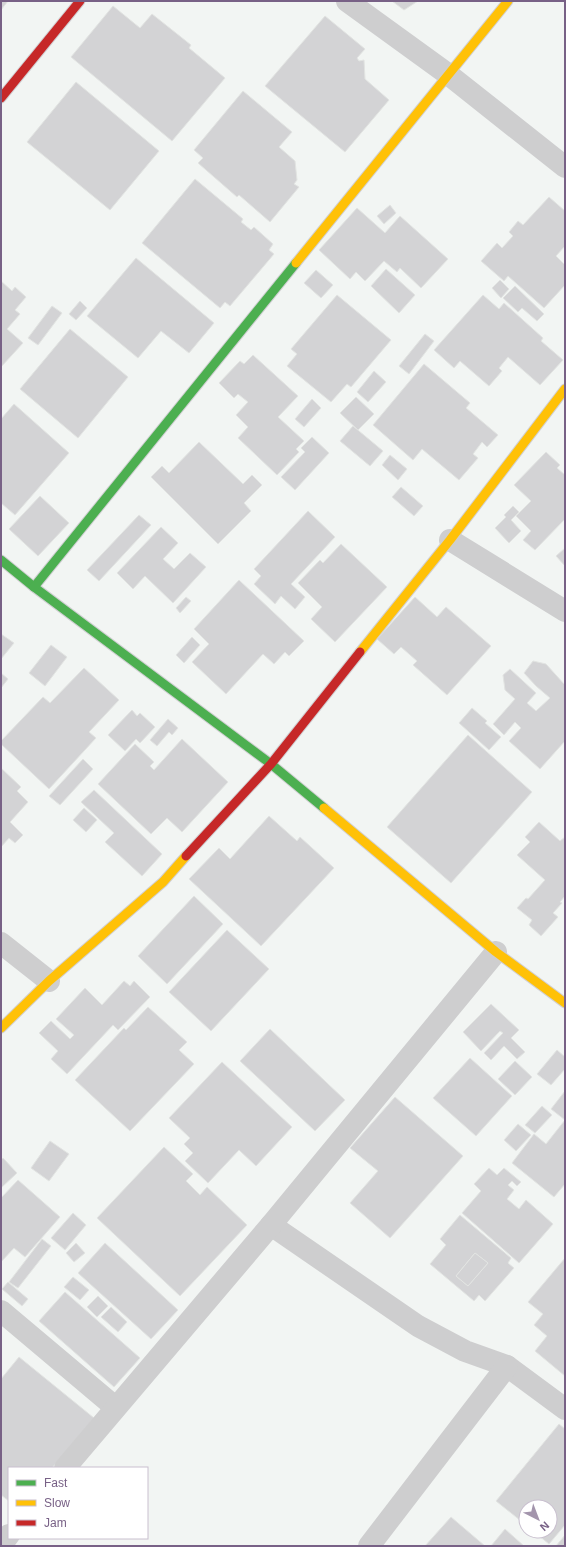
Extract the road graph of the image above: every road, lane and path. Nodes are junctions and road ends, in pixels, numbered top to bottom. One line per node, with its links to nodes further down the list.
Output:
1 (80, 1): 5 (street)
2 (347, 1): 4 (street)
3 (508, 1): 4 (street)
4 (449, 75): 6 (street); 10 (street)
5 (1, 98)
6 (565, 167)
7 (565, 389): 8 (street)
8 (450, 540): 11 (street); 12 (street)
9 (1, 560): 10 (street)
10 (34, 587): 12 (street)
11 (565, 611)
12 (271, 764): 14 (street); 15 (street)
13 (1, 943): 15 (street)
14 (496, 952): 16 (street); 18 (street)
15 (49, 982): 17 (street)
16 (565, 1003)
17 (1, 1028)
18 (271, 1225): 20 (street); 21 (street)
19 (1, 1311): 21 (street)
20 (507, 1366): 22 (street); 26 (street)
21 (115, 1407): 23 (street)
22 (565, 1408)
23 (66, 1467)
24 (8, 1536): 25 (street)
25 (1, 1545)
26 (369, 1546)

